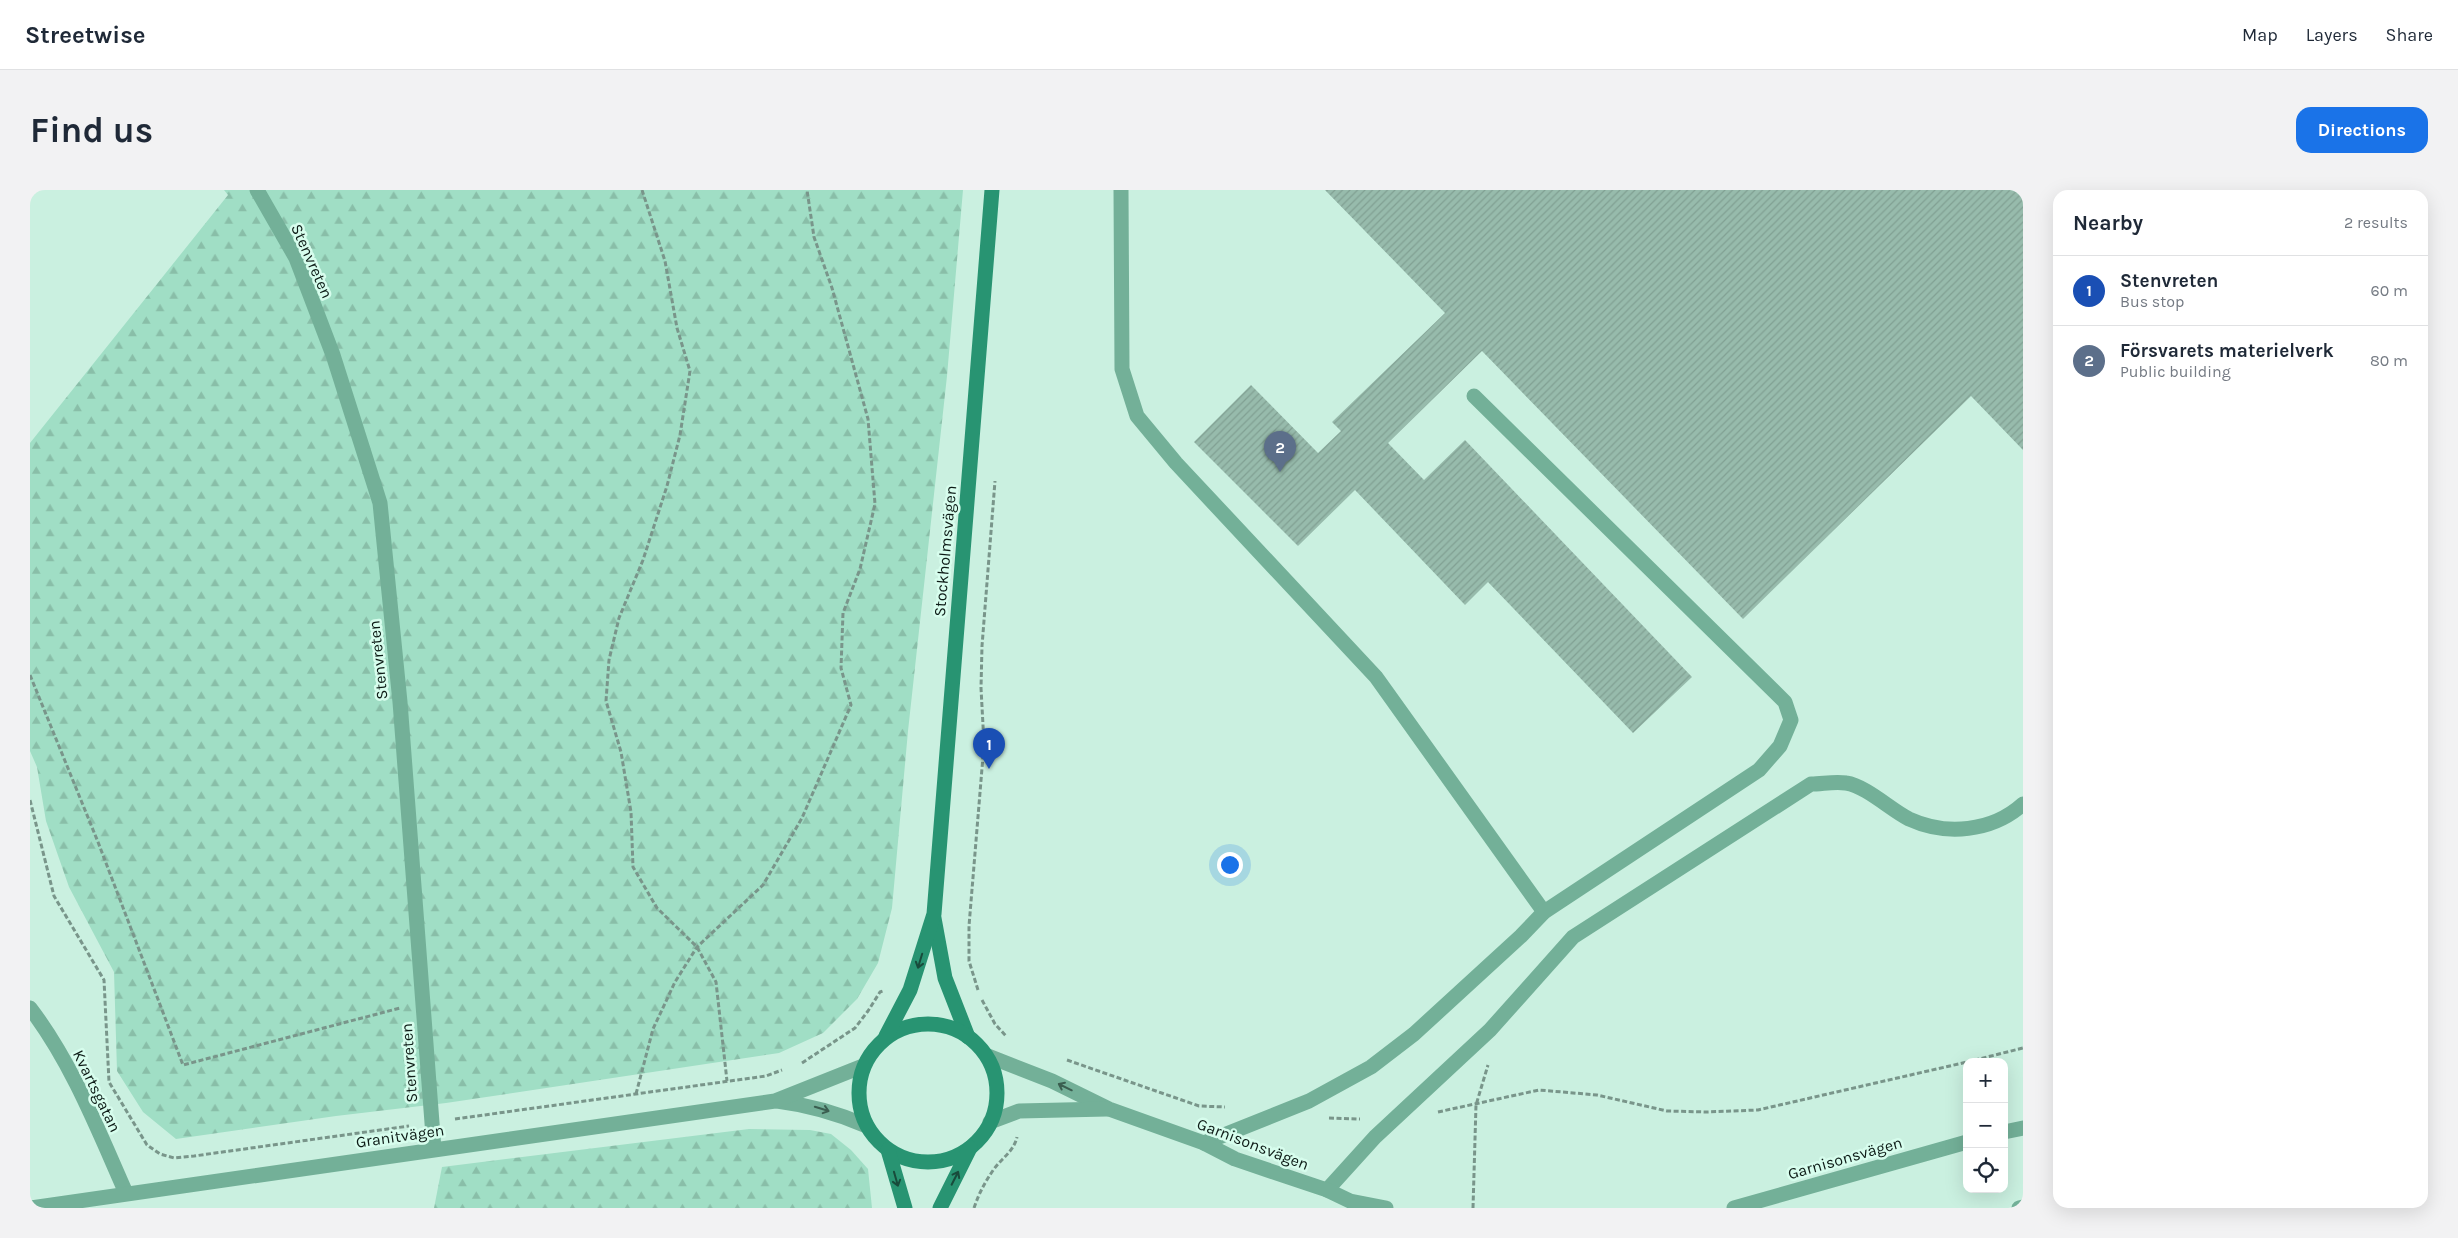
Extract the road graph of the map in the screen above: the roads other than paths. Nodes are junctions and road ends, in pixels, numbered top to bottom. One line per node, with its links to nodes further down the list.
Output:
1 (257, 190): 22 (street, Stenvreten)
2 (992, 190): 7 (main road, Stockholmsvägen)
3 (1121, 190): 6 (street)
4 (1474, 396): 6 (street)
5 (2023, 804): 24 (street)
6 (1544, 912): 20 (street)
7 (934, 914): 9 (main road, Stockholmsvägen, one-way to 9); 10 (main road, Stockholmsvägen)
8 (30, 1008): 25 (street, Kvartsgatan)
9 (886, 1036): 10 (main road); 12 (main road)
10 (968, 1036): 11 (main road)
11 (988, 1056): 14 (street, Garnisonsvägen, one-way to 11); 15 (main road)
12 (863, 1066): 13 (street, Granitvägen); 16 (main road)
13 (775, 1101): 16 (street, Granitvägen, one-way to 16); 22 (street, Granitvägen)
14 (1109, 1109): 15 (street, Garnisonsvägen); 20 (street, Garnisonsvägen)
15 (990, 1122): 21 (main road)
16 (866, 1126): 23 (main road)
17 (2023, 1128): 18 (street)
18 (2008, 1131)
19 (1963, 1143): 32 (street, Garnisonsvägen)
20 (1204, 1144): 24 (street, Garnisonsvägen)
21 (970, 1148): 23 (main road); 30 (main road, one-way to 21)
22 (434, 1149): 25 (street, Granitvägen)
23 (888, 1150): 29 (main road, one-way to 29)
24 (1327, 1190): 26 (street, Garnisonsvägen)
25 (126, 1193): 28 (street, Granitvägen)
26 (1350, 1205): 31 (street, Garnisonsvägen)
27 (2023, 1207): 33 (street)
28 (30, 1208)
29 (905, 1208)
30 (940, 1208)
31 (1386, 1208)
32 (1734, 1208)
33 (2019, 1208)

